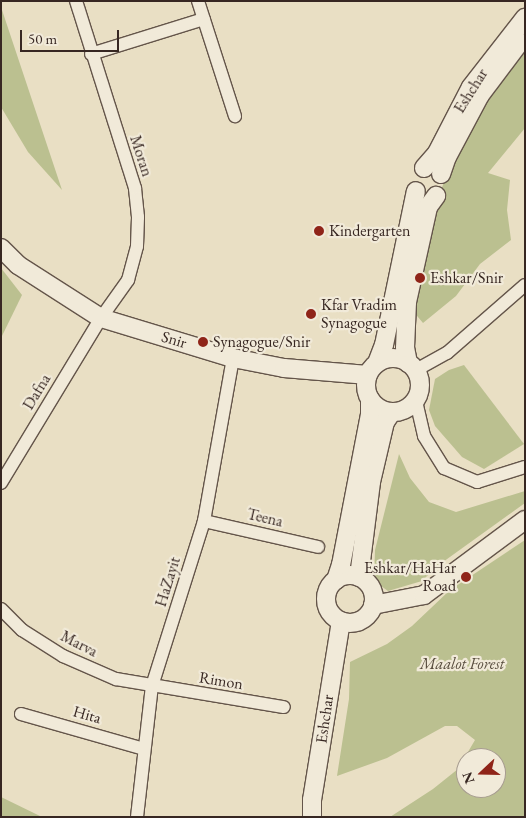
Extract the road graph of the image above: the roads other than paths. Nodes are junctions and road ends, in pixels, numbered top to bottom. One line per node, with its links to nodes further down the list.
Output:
1 (76, 1): 6 (street, Moran)
2 (198, 1): 4 (street)
3 (525, 18): 8 (main road, Eshchar)
4 (204, 19): 6 (street); 7 (street)
5 (525, 37): 9 (main road, Eshchar)
6 (91, 54): 14 (street, Moran)
7 (235, 116)
8 (424, 168): 9 (main road); 10 (main road)
9 (441, 174): 11 (main road)
10 (416, 192): 11 (main road); 17 (main road)
11 (436, 196): 16 (main road)
12 (1, 248): 14 (main road, Snir)
13 (525, 285): 16 (street)
14 (101, 318): 15 (main road, Snir); 22 (street, Dafna)
15 (233, 358): 17 (main road, Snir); 24 (street, HaZayit)
16 (412, 366): 17 (main road); 19 (main road)
17 (372, 369): 18 (main road)
18 (370, 399): 20 (main road); 27 (main road)
19 (416, 401): 20 (main road); 21 (street)
20 (392, 412): 26 (main road)
21 (525, 467)
22 (1, 483)
23 (525, 520): 28 (main road)
24 (204, 521): 25 (street, Teena); 31 (street, HaZayit)
25 (318, 547)
26 (359, 577): 27 (main road); 28 (main road)
27 (336, 580): 30 (main road)
28 (373, 605): 30 (main road)
29 (1, 609): 31 (street, Marva)
30 (341, 621): 36 (main road, Eshchar)
31 (152, 686): 32 (street, Rimon); 34 (street, HaZayit)
32 (284, 708)
33 (20, 714): 34 (street, Hita)
34 (144, 748): 35 (street, HaZayit)
35 (137, 817)
36 (312, 817)

